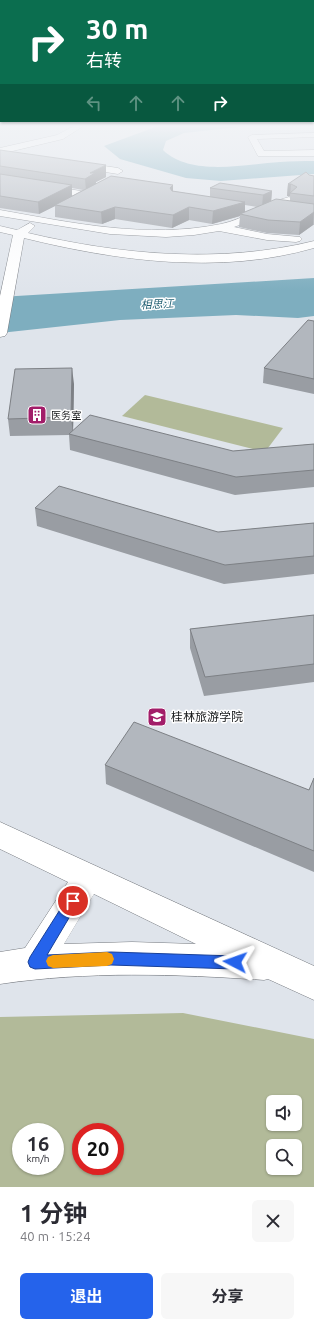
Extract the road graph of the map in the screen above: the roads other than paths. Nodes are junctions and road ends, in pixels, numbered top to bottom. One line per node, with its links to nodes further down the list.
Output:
1 (0, 181): 3 (street)
2 (99, 189): 3 (street)
3 (87, 195): 4 (street)
4 (73, 202)
5 (291, 205): 7 (street)
6 (246, 210): 7 (street)
7 (262, 212): 11 (street)
8 (0, 213): 10 (street)
9 (53, 213): 10 (street)
10 (39, 220): 11 (street); 13 (street)
11 (220, 228): 14 (street)
12 (0, 229): 13 (street)
13 (19, 234): 15 (street); 16 (street)
14 (296, 239)
15 (314, 244)
16 (0, 333)
17 (0, 835): 18 (street)
18 (88, 877): 19 (street); 20 (street)
19 (35, 962): 20 (street); 21 (street)
20 (276, 965): 22 (street)
21 (0, 968)
22 (314, 983)

